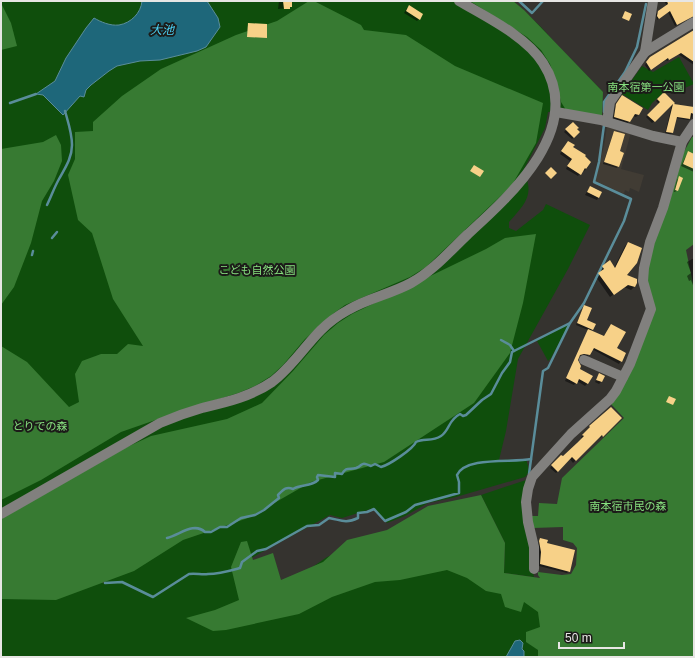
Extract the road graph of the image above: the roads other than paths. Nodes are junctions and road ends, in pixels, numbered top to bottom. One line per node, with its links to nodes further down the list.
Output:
1 (459, 1): 5 (street)
2 (653, 1): 4 (street)
3 (694, 22): 4 (street)
4 (645, 52): 6 (street)
5 (556, 112): 6 (street); 11 (street)
6 (604, 121): 8 (street)
7 (694, 124): 8 (street)
8 (682, 142): 10 (street)
9 (584, 360): 10 (street)
10 (623, 377): 12 (street)
11 (1, 514)
12 (534, 569)

